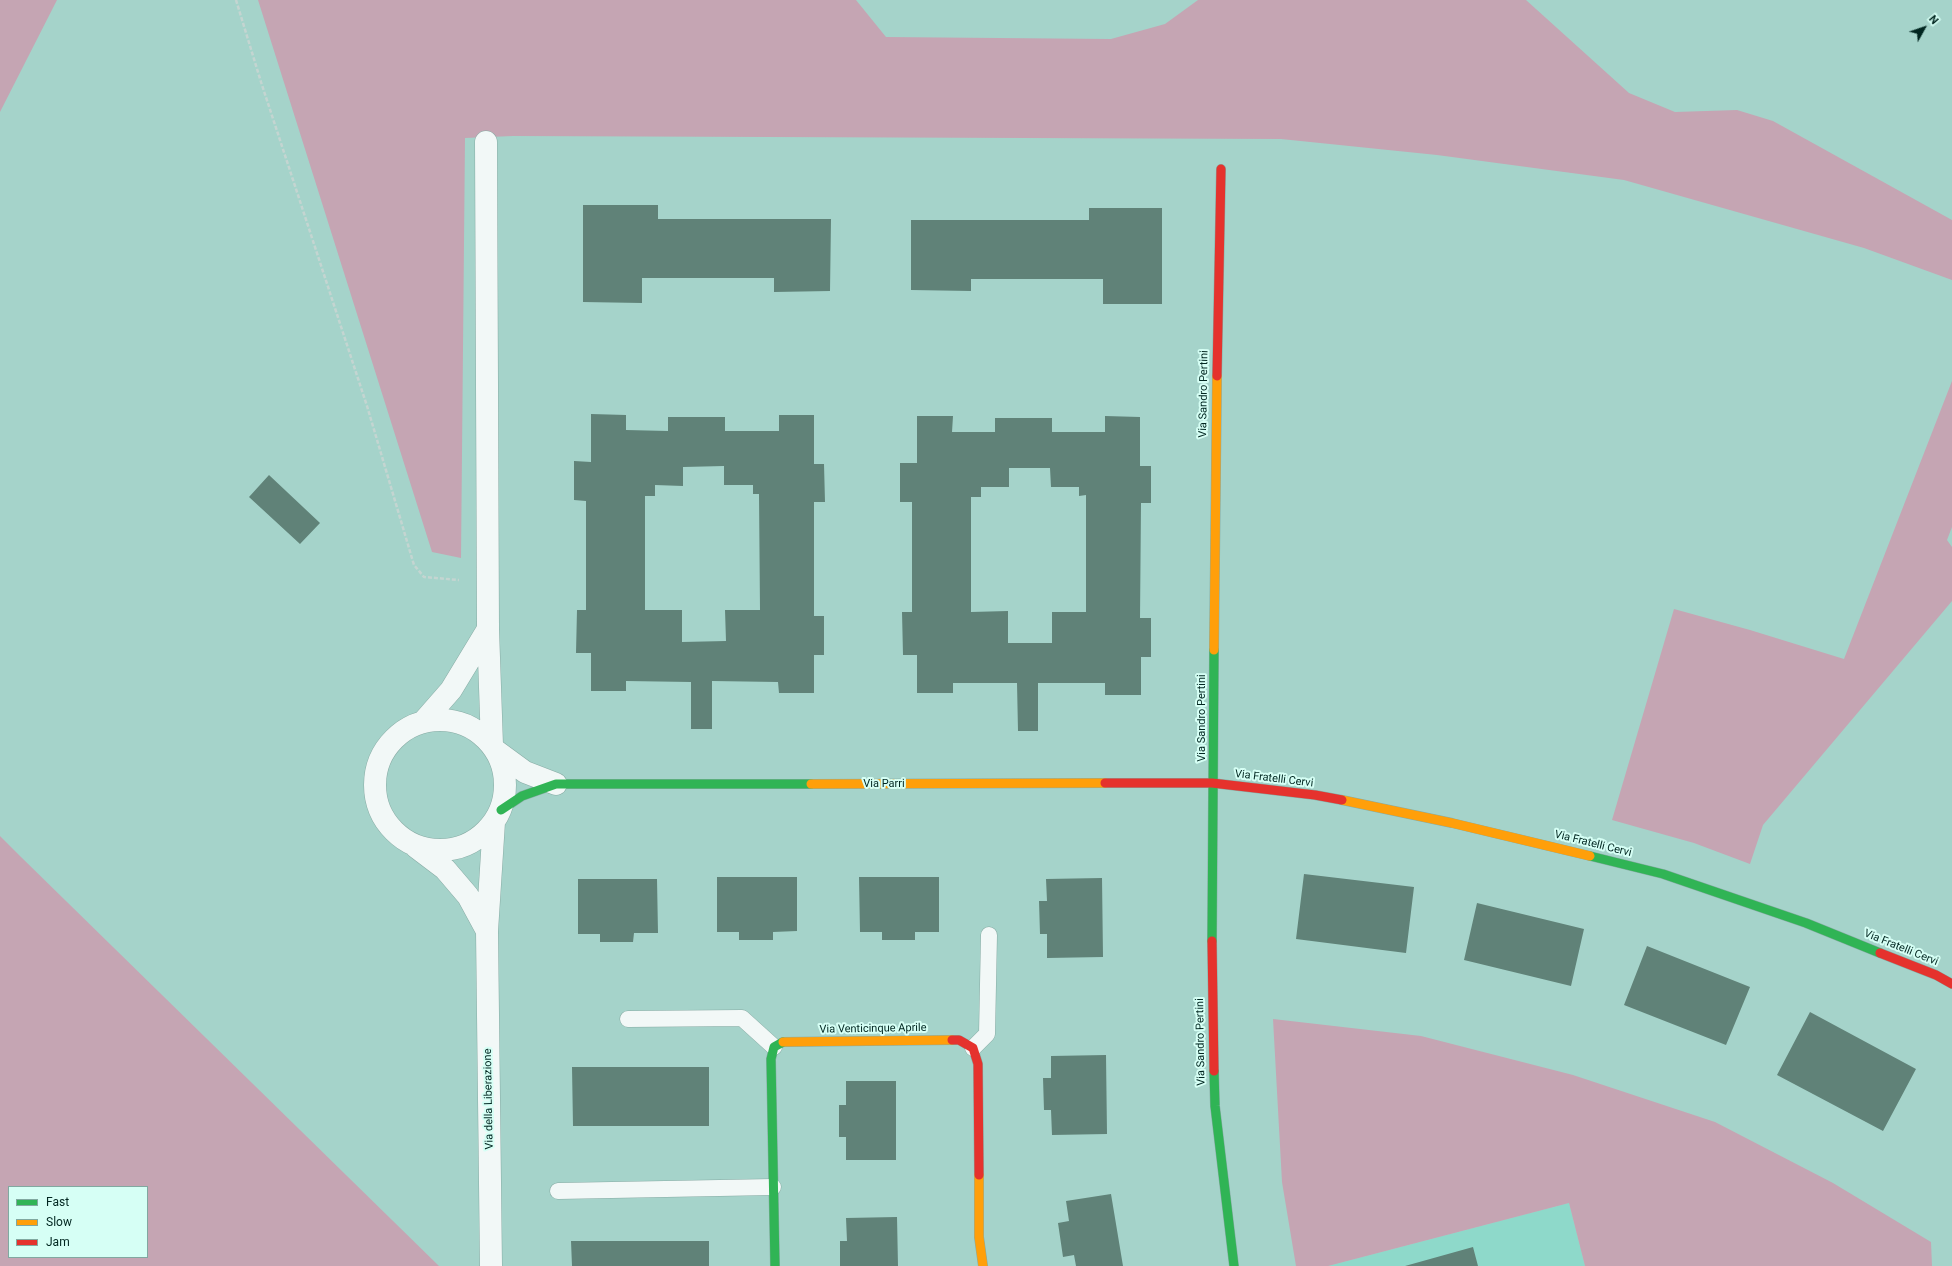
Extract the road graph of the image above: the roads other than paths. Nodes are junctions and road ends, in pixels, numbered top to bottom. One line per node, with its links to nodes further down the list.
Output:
1 (486, 142): 3 (street)
2 (1221, 169): 6 (street, Via Sandro Pertini)
3 (488, 629): 4 (street); 5 (street)
4 (423, 722): 5 (street, Via della Liberazione); 9 (street, Via della Liberazione)
5 (494, 748): 7 (street, Via Parri); 8 (street, Via della Liberazione)
6 (1212, 783): 7 (street, Via Parri); 12 (street, Via Fratelli Cervi); 21 (street, Via Sandro Pertini)
7 (556, 784): 8 (street, Via Parri)
8 (498, 816): 9 (street, Via della Liberazione); 10 (street, Via della Liberazione)
9 (412, 844): 10 (street, Via della Liberazione)
10 (487, 931): 18 (street, Via della Liberazione)
11 (989, 935): 15 (lane)
12 (1952, 984)
13 (628, 1019): 14 (lane)
14 (774, 1047): 15 (street, Via Venticinque Aprile); 16 (street)
15 (973, 1048): 20 (street)
16 (773, 1187): 17 (lane); 19 (street)
17 (558, 1191)
18 (491, 1266)
19 (774, 1266)
20 (983, 1266)
21 (1234, 1266)

